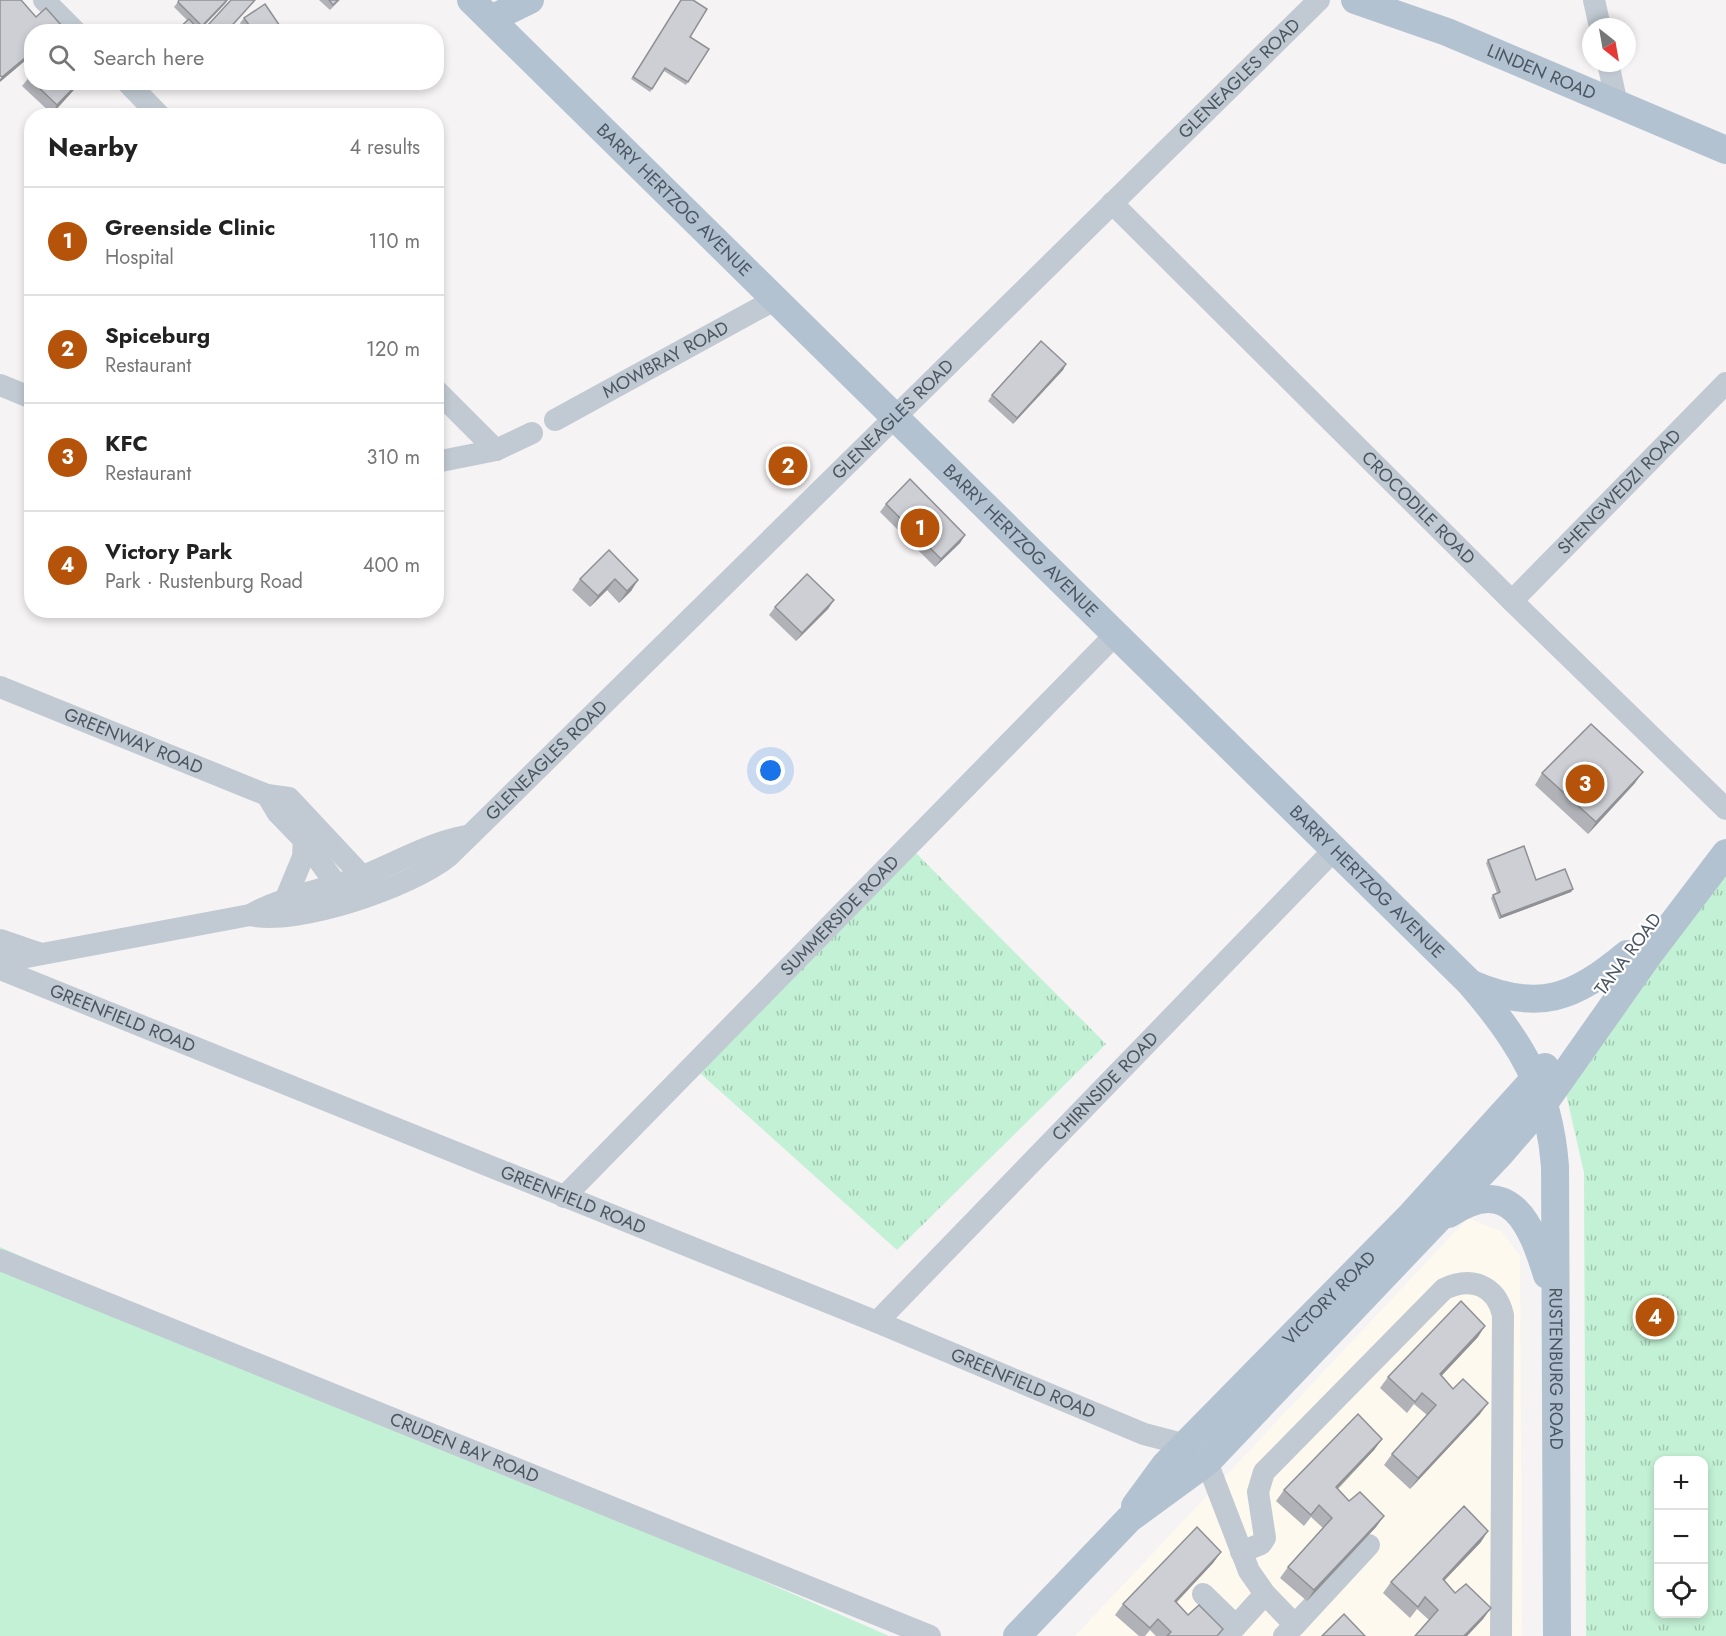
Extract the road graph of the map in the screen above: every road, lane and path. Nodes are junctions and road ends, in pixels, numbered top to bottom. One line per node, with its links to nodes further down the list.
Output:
1 (44, 0): 10 (street)
2 (471, 0): 9 (main road, BARRY HERTZOG AVENUE)
3 (530, 0): 9 (main road)
4 (1319, 0): 17 (street, GLENEAGLES ROAD)
5 (1355, 0): 11 (main road, LINDEN ROAD)
6 (1419, 0): 11 (main road)
7 (1594, 0): 8 (street)
8 (1598, 18)
9 (491, 20): 18 (main road, BARRY HERTZOG AVENUE)
10 (68, 24)
11 (1447, 32): 14 (main road, LINDEN ROAD)
12 (1610, 72): 14 (street)
13 (135, 90): 15 (street)
14 (1617, 104): 16 (main road, LINDEN ROAD)
15 (152, 108)
16 (1726, 150)
17 (1112, 203): 23 (street, GLENEAGLES ROAD); 28 (street, CROCODILE ROAD)
18 (776, 299): 23 (main road, BARRY HERTZOG AVENUE); 24 (street, MOWBRAY ROAD)
19 (1726, 383): 28 (street, SHENGWEDZI ROAD)
20 (0, 385): 21 (street)
21 (24, 395)
22 (444, 398): 26 (street)
23 (896, 418): 29 (main road, BARRY HERTZOG AVENUE); 37 (street, GLENEAGLES ROAD)
24 (555, 420)
25 (532, 432): 26 (street)
26 (496, 450): 27 (street)
27 (444, 460)
28 (1512, 601): 32 (street, CROCODILE ROAD)
29 (1115, 635): 35 (main road, BARRY HERTZOG AVENUE); 49 (street, SUMMERSIDE ROAD)
30 (0, 687): 31 (street, GREENWAY ROAD)
31 (267, 795): 34 (street); 37 (street, GREENWAY ROAD)
32 (1726, 809)
33 (1726, 833): 43 (main road, TANA ROAD)
34 (304, 840): 38 (street); 39 (street)
35 (1333, 851): 46 (main road, BARRY HERTZOG AVENUE); 53 (street, CHIRNSIDE ROAD)
36 (1726, 854): 48 (main road, TANA ROAD)
37 (367, 885): 38 (street, GLENEAGLES ROAD)
38 (343, 893): 39 (street, GLENEAGLES ROAD); 40 (street, GLENEAGLES ROAD)
39 (286, 898): 40 (street, GLENEAGLES ROAD)
40 (250, 915): 42 (street, GLENEAGLES ROAD)
41 (0, 940): 42 (street)
42 (51, 953): 44 (street, GLENEAGLES ROAD); 47 (street)
43 (1628, 954): 46 (main road); 48 (main road, TANA ROAD)
44 (0, 962)
45 (0, 969): 47 (street, GREENFIELD ROAD)
46 (1470, 983): 48 (main road, BARRY HERTZOG AVENUE)
47 (61, 993): 49 (street, GREENFIELD ROAD)
48 (1540, 1091): 50 (main road, VICTORY ROAD); 52 (main road, RUSTENBURG ROAD); 55 (main road, VICTORY ROAD)
49 (564, 1197): 53 (street, GREENFIELD ROAD)
50 (1433, 1226): 52 (main road); 55 (main road, VICTORY ROAD)
51 (0, 1260): 64 (street, CRUDEN BAY ROAD)
52 (1554, 1300): 67 (main road, RUSTENBURG ROAD)
53 (878, 1322): 54 (street, GREENFIELD ROAD)
54 (1144, 1434): 55 (street, GREENFIELD ROAD); 56 (street, GREENFIELD ROAD)
55 (1197, 1453): 56 (main road, VICTORY ROAD); 57 (main road, VICTORY ROAD); 59 (street)
56 (1165, 1466): 57 (main road, VICTORY ROAD)
57 (1133, 1511): 65 (main road, VICTORY ROAD)
58 (1369, 1545): 63 (street)
59 (1241, 1552): 61 (street); 66 (street)
60 (1203, 1594): 62 (street)
61 (1265, 1594): 62 (street); 63 (street)
62 (1232, 1631)
63 (1290, 1631)
64 (930, 1636)
65 (1017, 1636)
66 (1501, 1636)
67 (1557, 1636)

